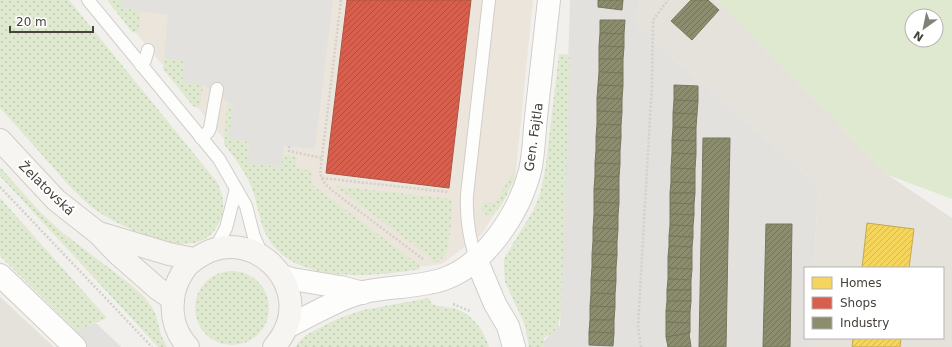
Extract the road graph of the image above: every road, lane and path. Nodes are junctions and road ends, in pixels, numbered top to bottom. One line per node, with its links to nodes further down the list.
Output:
1 (88, 0): 7 (lane)
2 (341, 0): 12 (path)
3 (489, 0): 21 (lane)
4 (549, 0): 21 (street, Gen. Fajtla)
5 (668, 0): 35 (path)
6 (148, 50): 7 (lane)
7 (141, 66): 9 (lane)
8 (218, 89): 9 (lane)
9 (201, 138): 15 (lane)
10 (0, 140): 17 (main road, Želatovská)
11 (289, 146): 12 (path)
12 (322, 158): 13 (path)
13 (321, 178): 16 (path); 22 (path)
14 (0, 187): 31 (path)
15 (236, 189): 18 (lane); 19 (lane)
16 (453, 193)
17 (98, 233): 20 (main road, Želatovská); 26 (main road, Želatovská)
18 (215, 249): 19 (main road); 20 (main road)
19 (264, 257): 24 (main road)
20 (194, 259): 26 (main road)
21 (476, 259): 25 (street, Gen. Fajtla); 34 (street)
22 (425, 264)
23 (0, 275): 30 (street)
24 (282, 276): 25 (street, Gen. Fajtla); 29 (main road)
25 (363, 292): 29 (street, Gen. Fajtla)
26 (173, 299): 32 (main road)
27 (452, 304): 28 (path)
28 (475, 315)
29 (286, 327): 33 (main road)
30 (75, 347)
31 (152, 347)
32 (188, 347)
33 (274, 347)
34 (514, 347)
35 (641, 347)

